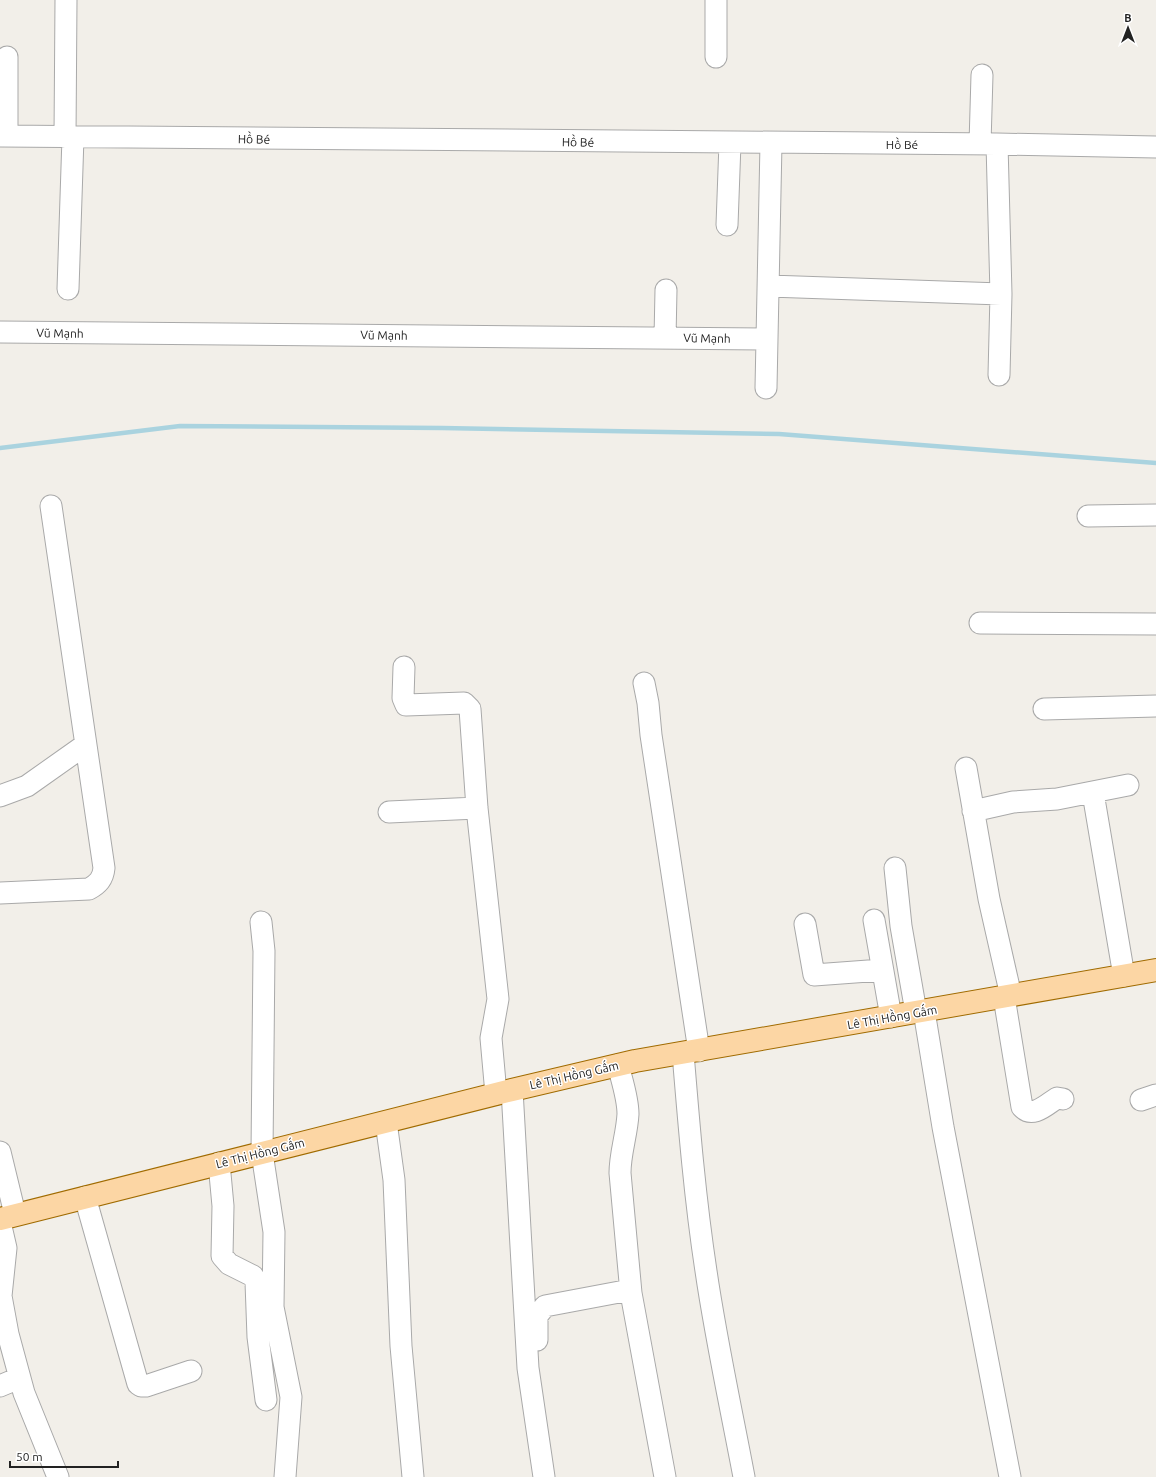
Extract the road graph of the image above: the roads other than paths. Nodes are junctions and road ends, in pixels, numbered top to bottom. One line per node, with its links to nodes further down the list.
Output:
1 (66, 0): 7 (street)
2 (716, 0): 4 (street)
3 (7, 57): 6 (street)
4 (716, 57)
5 (982, 75): 10 (street)
6 (4, 136): 7 (street, Hồ Bé)
7 (69, 137): 8 (street, Hồ Bé); 14 (street)
8 (730, 143): 9 (street, Hồ Bé); 12 (street)
9 (771, 143): 10 (street, Hồ Bé); 13 (street)
10 (988, 144): 11 (street, Hồ Bé); 16 (street)
11 (1156, 147)
12 (727, 225)
13 (769, 286): 16 (street); 19 (street)
14 (68, 289)
15 (666, 290): 18 (street)
16 (1001, 294): 20 (street)
17 (0, 332): 18 (street, Vũ Mạnh)
18 (665, 338): 19 (street, Vũ Mạnh)
19 (767, 339): 21 (street)
20 (999, 375)
21 (766, 388)
22 (51, 506): 31 (street)
23 (1156, 515): 24 (street)
24 (1088, 516)
25 (980, 624): 26 (street)
26 (1156, 624)
27 (404, 667): 36 (street)
28 (644, 683): 50 (street)
29 (1156, 706): 30 (street)
30 (1044, 709)
31 (85, 745): 35 (street); 40 (street)
32 (966, 768): 37 (street)
33 (1128, 785): 34 (street)
34 (1093, 793): 37 (street); 46 (street)
35 (0, 796)
36 (477, 808): 38 (street); 52 (street)
37 (973, 811): 47 (street)
38 (389, 812)
39 (895, 868): 48 (street)
40 (0, 893)
41 (874, 920): 44 (street)
42 (261, 922): 56 (street)
43 (805, 924): 44 (street)
44 (882, 970): 49 (street)
45 (1156, 970): 46 (main road, Lê Thị Hồng Gấm)
46 (1124, 976): 47 (main road, Lê Thị Hồng Gấm)
47 (1007, 996): 48 (main road, Lê Thị Hồng Gấm); 53 (street)
48 (920, 1012): 49 (main road, Lê Thị Hồng Gấm); 73 (street)
49 (891, 1017): 50 (main road, Lê Thị Hồng Gấm)
50 (691, 1052): 51 (main road, Lê Thị Hồng Gấm); 72 (street)
51 (618, 1065): 52 (main road, Lê Thị Hồng Gấm); 60 (street)
52 (504, 1092): 54 (main road, Lê Thị Hồng Gấm); 69 (street)
53 (1063, 1099)
54 (386, 1122): 56 (main road, Lê Thị Hồng Gấm); 68 (street)
55 (0, 1152): 59 (street)
56 (262, 1153): 57 (main road, Lê Thị Hồng Gấm); 67 (street)
57 (219, 1164): 58 (main road, Lê Thị Hồng Gấm); 65 (street)
58 (85, 1196): 59 (main road, Lê Thị Hồng Gấm); 62 (street)
59 (5, 1218): 61 (street)
60 (630, 1290): 70 (street); 71 (street)
61 (4, 1335): 63 (street)
62 (191, 1371)
63 (19, 1378): 64 (street); 66 (street)
64 (0, 1386)
65 (266, 1400)
66 (58, 1477)
67 (285, 1477)
68 (412, 1477)
69 (544, 1477)
70 (555, 1477)
71 (665, 1477)
72 (744, 1477)
73 (1010, 1477)

